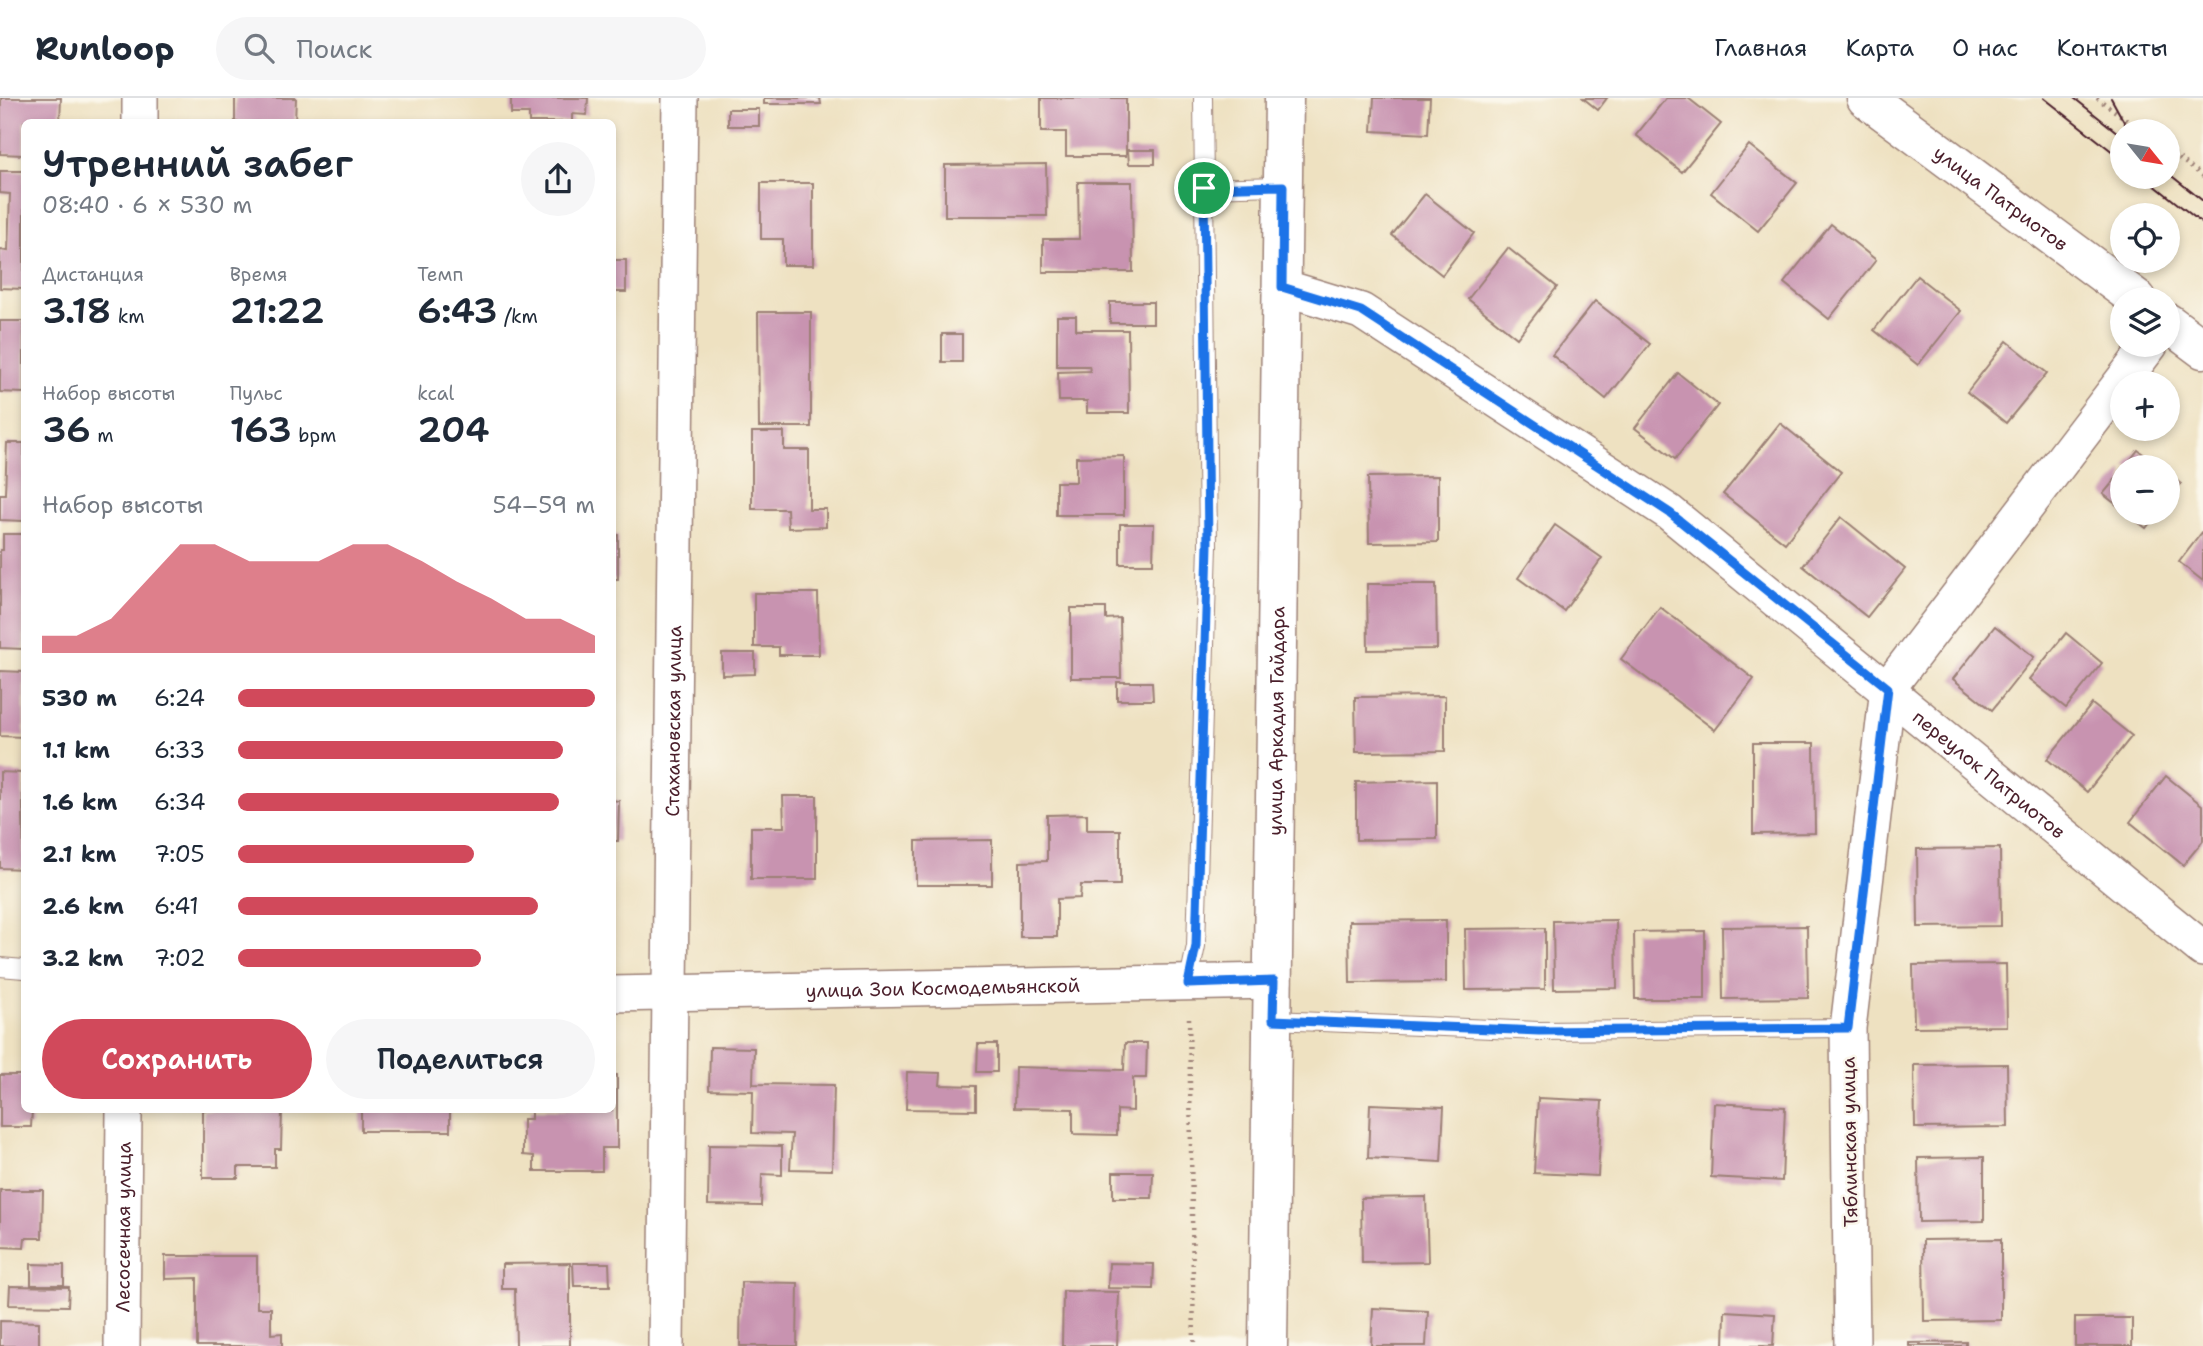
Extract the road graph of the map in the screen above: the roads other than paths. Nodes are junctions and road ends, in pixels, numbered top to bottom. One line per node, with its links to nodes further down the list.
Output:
1 (139, 98): 6 (street)
2 (680, 98): 21 (street, Стахановская улица)
3 (1203, 98): 8 (lane)
4 (1284, 98): 7 (main road, улица Аркадия Гайдара)
5 (1866, 98): 10 (main road, улица Патриотов)
6 (139, 119)
7 (1283, 186): 8 (lane); 9 (main road, улица Аркадия Гайдара)
8 (1204, 188): 19 (lane)
9 (1282, 287): 14 (street, переулок Патриотов); 18 (main road, улица Аркадия Гайдара)
10 (2121, 287)
11 (2180, 332): 12 (main road)
12 (2203, 349)
13 (2141, 357): 14 (street)
14 (1888, 688): 15 (street, переулок Патриотов); 23 (street, Тяблинская улица)
15 (2203, 949)
16 (0, 967): 17 (lane)
17 (21, 969)
18 (1274, 981): 19 (street, улица Зои Космодемьянской); 22 (main road, улица Аркадия Гайдара)
19 (1188, 984): 21 (street, улица Зои Космодемьянской)
20 (616, 994): 21 (street, улица Зои Космодемьянской)
21 (671, 995): 26 (street, Стахановская улица)
22 (1273, 1020): 23 (lane); 27 (main road, улица Аркадия Гайдара)
23 (1848, 1028): 28 (street, Тяблинская улица)
24 (124, 1113): 25 (street, Лесосечная улица)
25 (122, 1346)
26 (666, 1346)
27 (1268, 1346)
28 (1852, 1346)

